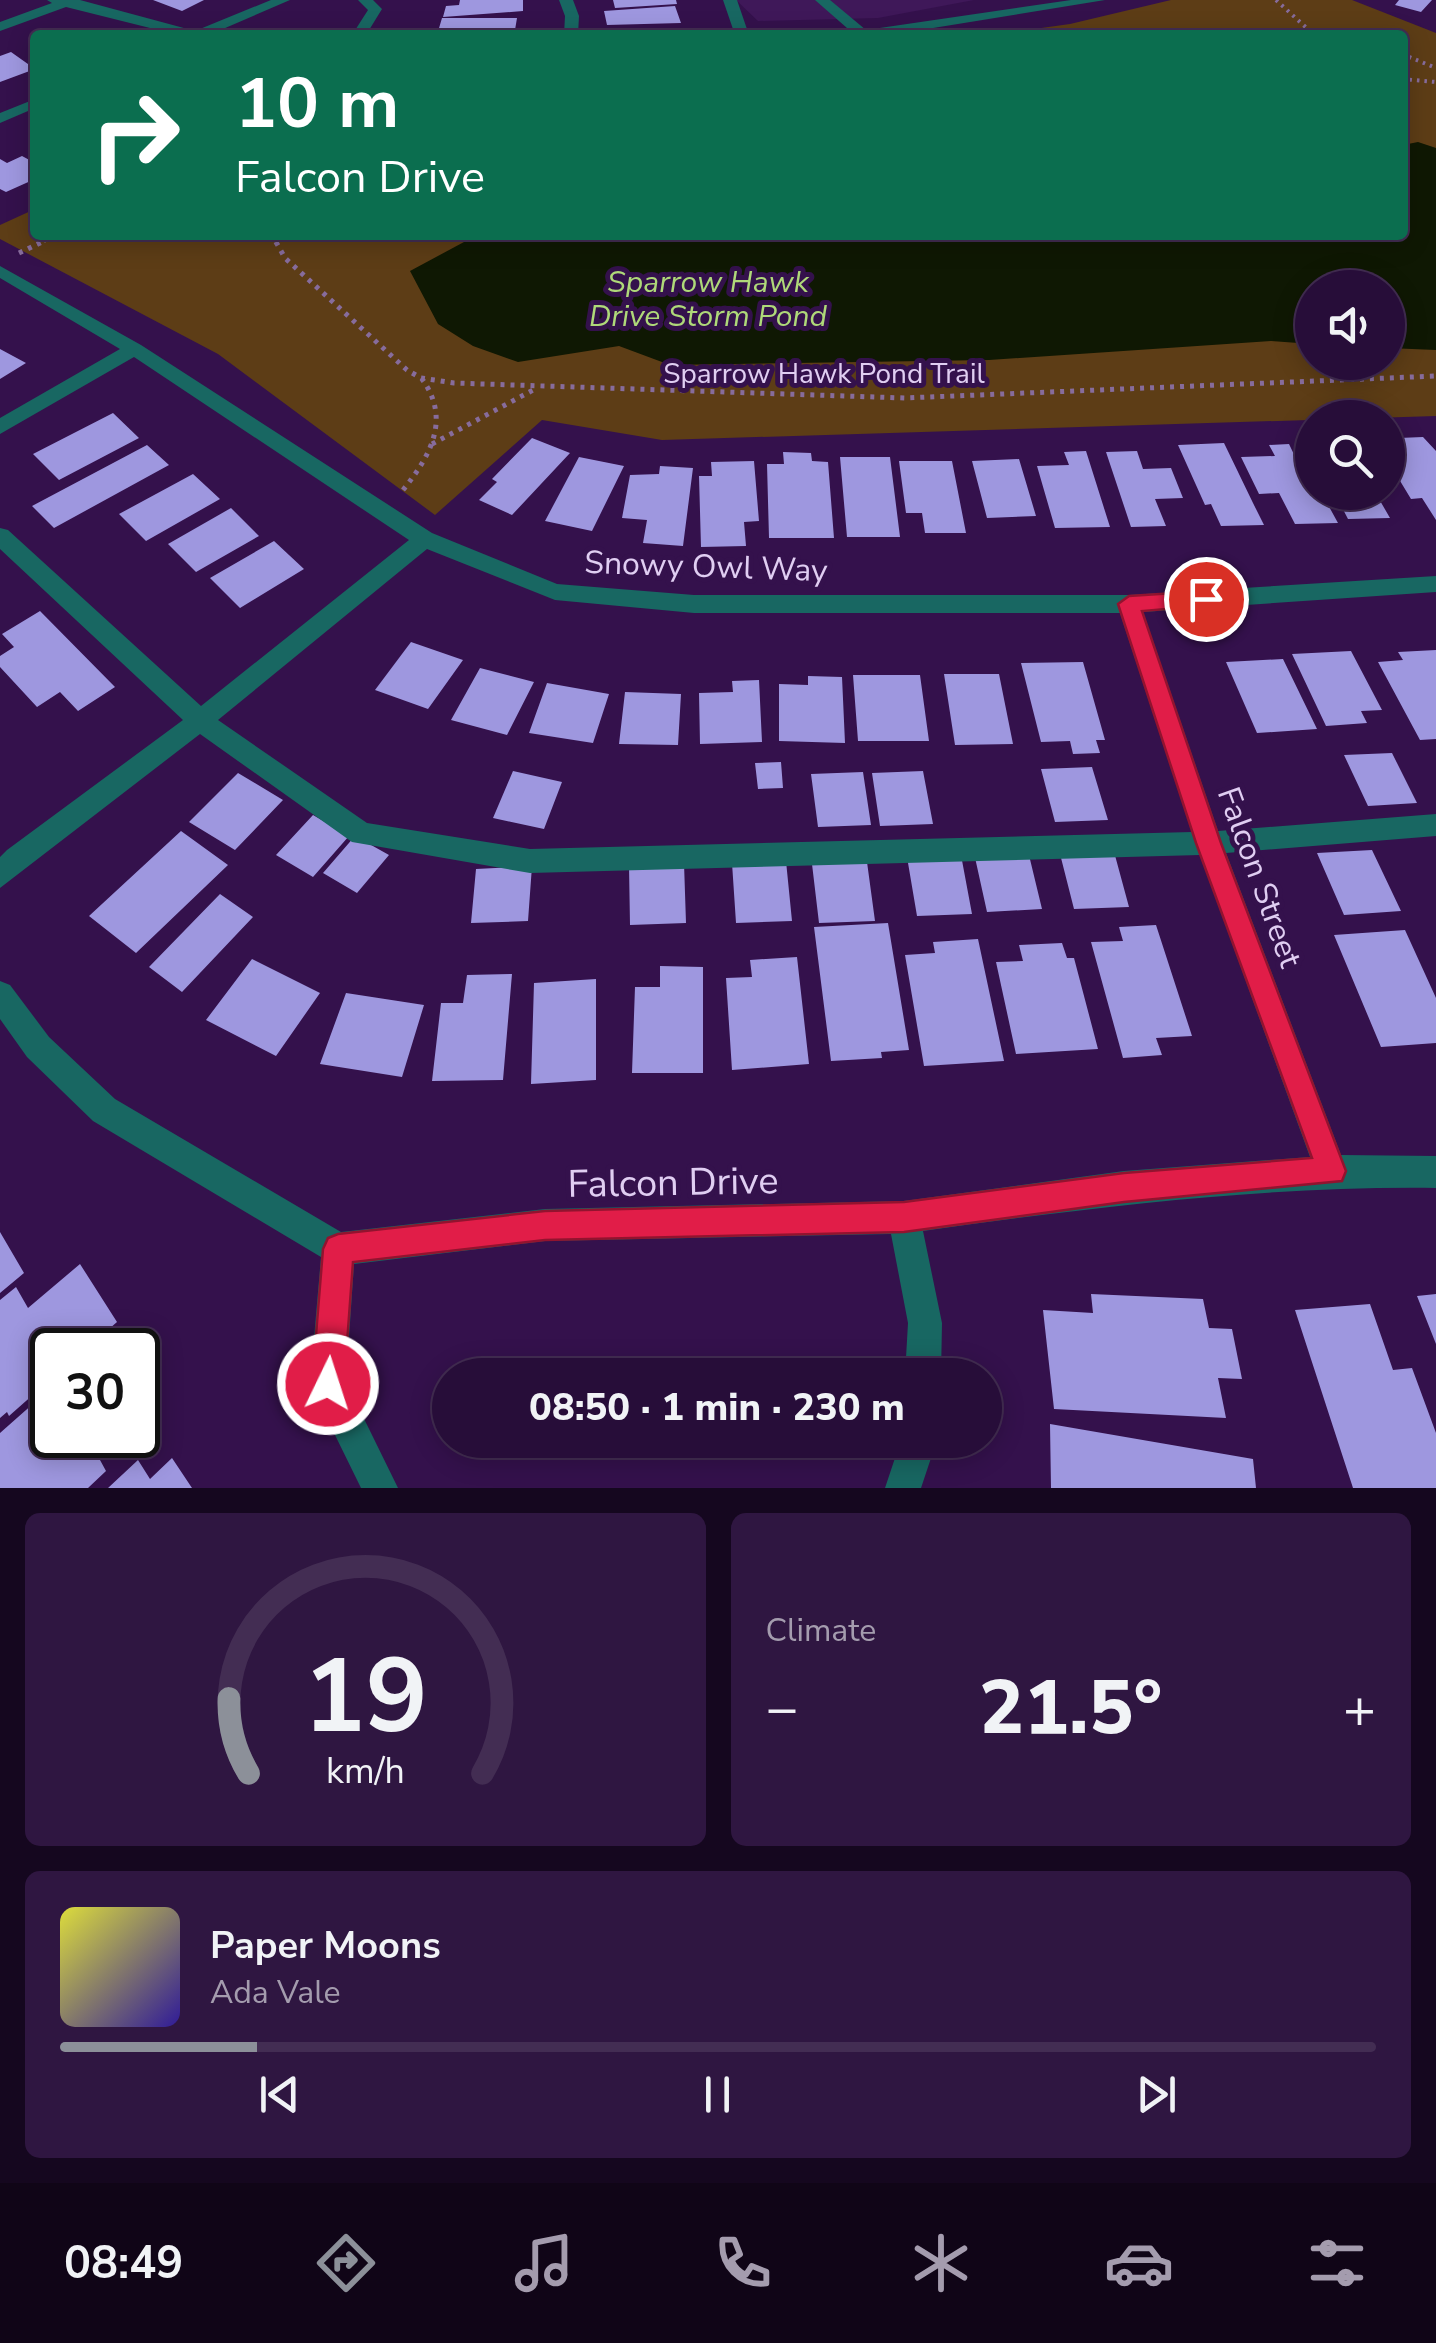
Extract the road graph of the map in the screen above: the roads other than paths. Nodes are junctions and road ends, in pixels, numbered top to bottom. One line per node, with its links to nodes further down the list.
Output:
1 (283, 0): 10 (street)
2 (365, 0): 11 (street)
3 (566, 0): 12 (street)
4 (730, 0): 13 (street)
5 (822, 0): 14 (street)
6 (1098, 0): 15 (street)
7 (62, 1): 8 (street); 9 (street)
8 (0, 27)
9 (176, 30)
10 (208, 30)
11 (362, 30)
12 (571, 30)
13 (740, 30)
14 (857, 30)
15 (897, 30)
16 (30, 105): 17 (street)
17 (0, 118)
18 (8, 263): 19 (street, Snowy Owl Way)
19 (134, 349): 20 (street); 22 (street, Snowy Owl Way)
20 (0, 428)
21 (0, 536): 25 (street)
22 (424, 538): 24 (street, Snowy Owl Way); 25 (street)
23 (1436, 584): 24 (street, Snowy Owl Way)
24 (1129, 604): 27 (street, Falcon Street)
25 (200, 721): 27 (street); 28 (street)
26 (1436, 825): 27 (street)
27 (1208, 843): 30 (street, Falcon Street)
28 (0, 876)
29 (0, 995): 33 (street)
30 (1332, 1171): 31 (street, Falcon Drive); 32 (street, Falcon Drive)
31 (1436, 1172)
32 (904, 1217): 33 (street, Falcon Drive); 34 (street)
33 (338, 1249): 36 (street)
34 (924, 1358)
35 (913, 1458): 37 (street)
36 (380, 1488)
37 (903, 1488)

